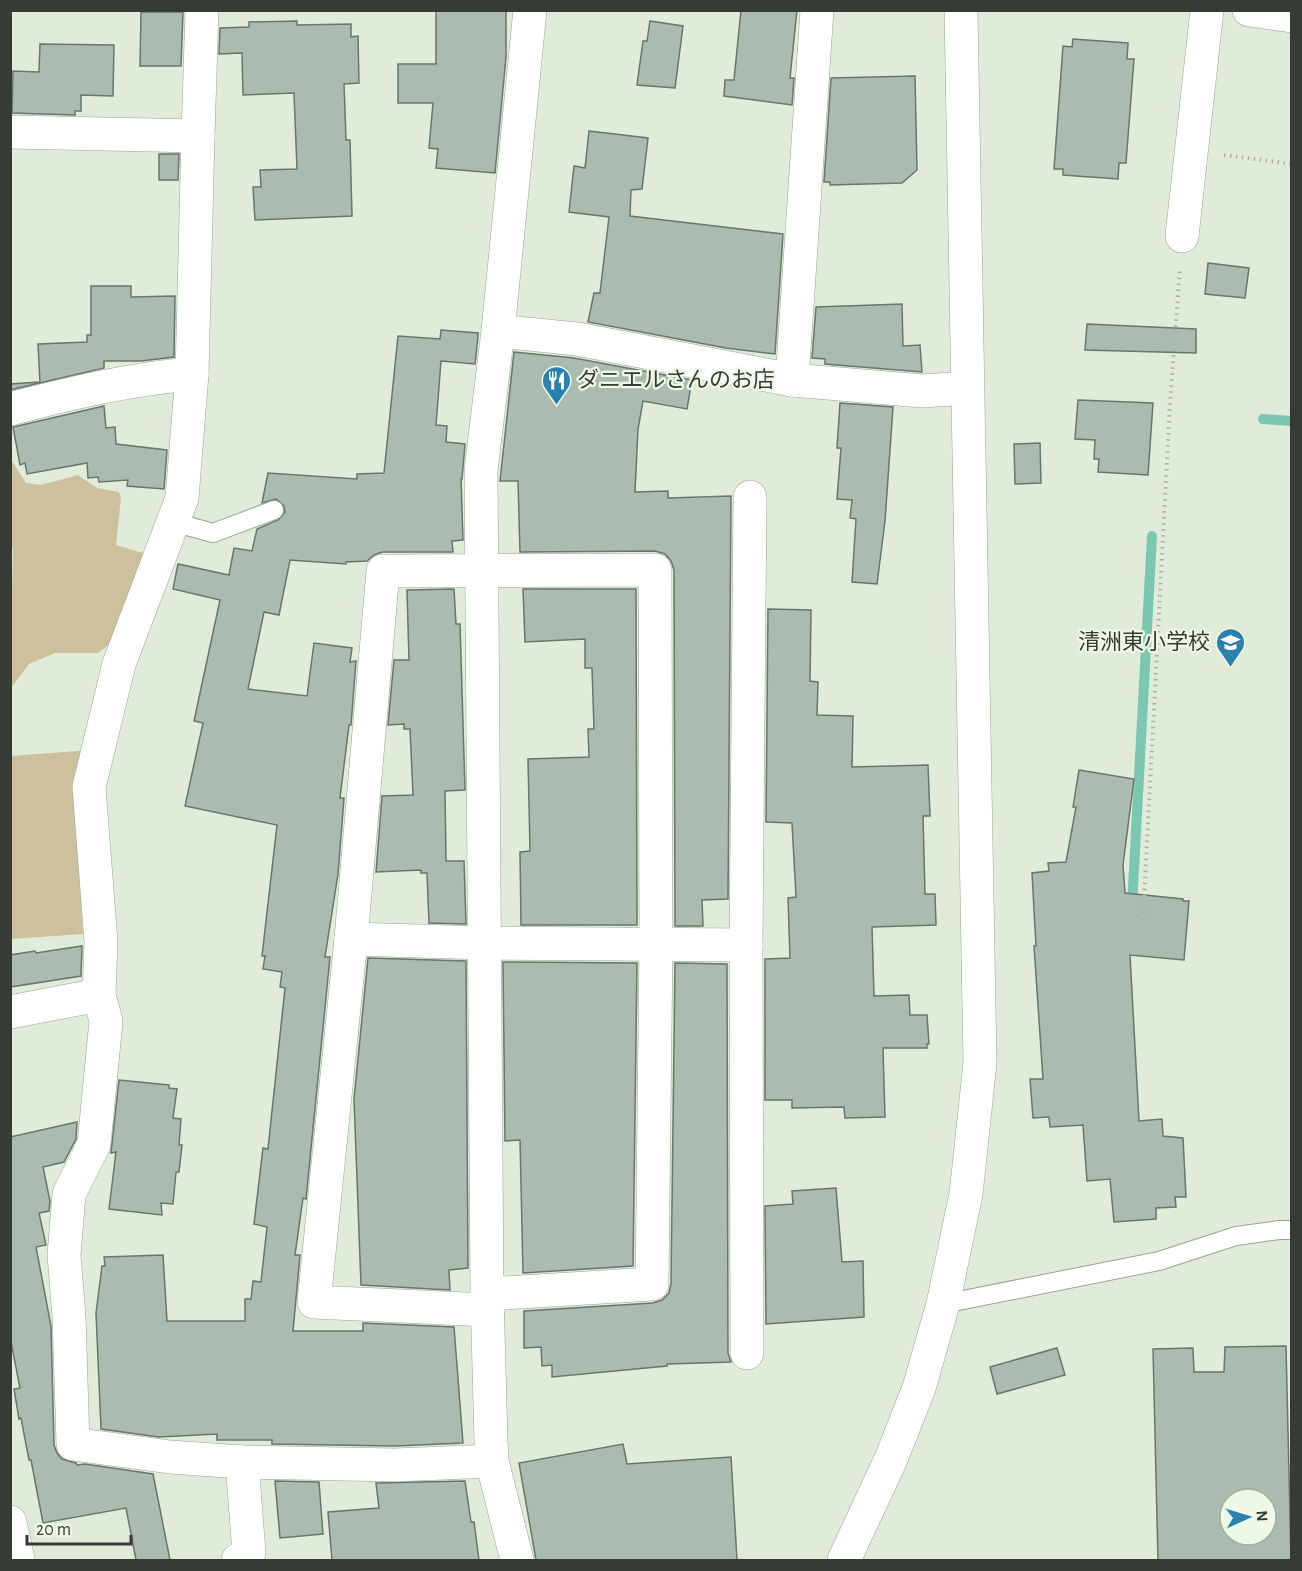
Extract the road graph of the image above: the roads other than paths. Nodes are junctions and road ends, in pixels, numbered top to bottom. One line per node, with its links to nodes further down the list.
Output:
1 (202, 10): 9 (street)
2 (530, 10): 11 (street)
3 (817, 10): 13 (street)
4 (961, 10): 14 (street)
5 (1207, 10): 10 (street)
6 (1250, 10): 7 (street)
7 (1292, 16)
8 (10, 132): 9 (street)
9 (198, 136): 12 (street)
10 (1182, 236)
11 (498, 331): 13 (street); 19 (street)
12 (192, 374): 15 (street); 18 (street)
13 (792, 380): 14 (street)
14 (967, 388): 28 (street)
15 (10, 409)
16 (750, 497): 23 (street)
17 (274, 510): 18 (lane)
18 (173, 522): 24 (street)
19 (482, 572): 20 (street); 21 (street); 22 (street)
20 (351, 939): 21 (street); 27 (street)
21 (484, 944): 22 (street); 27 (street)
22 (656, 945): 23 (street); 27 (street)
23 (746, 945): 29 (street)
24 (99, 995): 25 (street); 31 (street)
25 (10, 1012)
26 (1292, 1230): 28 (lane)
27 (488, 1302): 30 (street)
28 (943, 1304): 34 (street)
29 (747, 1353)
30 (492, 1461): 31 (street); 33 (street)
31 (242, 1462): 32 (street)
32 (238, 1560)
33 (517, 1560)
34 (844, 1560)

